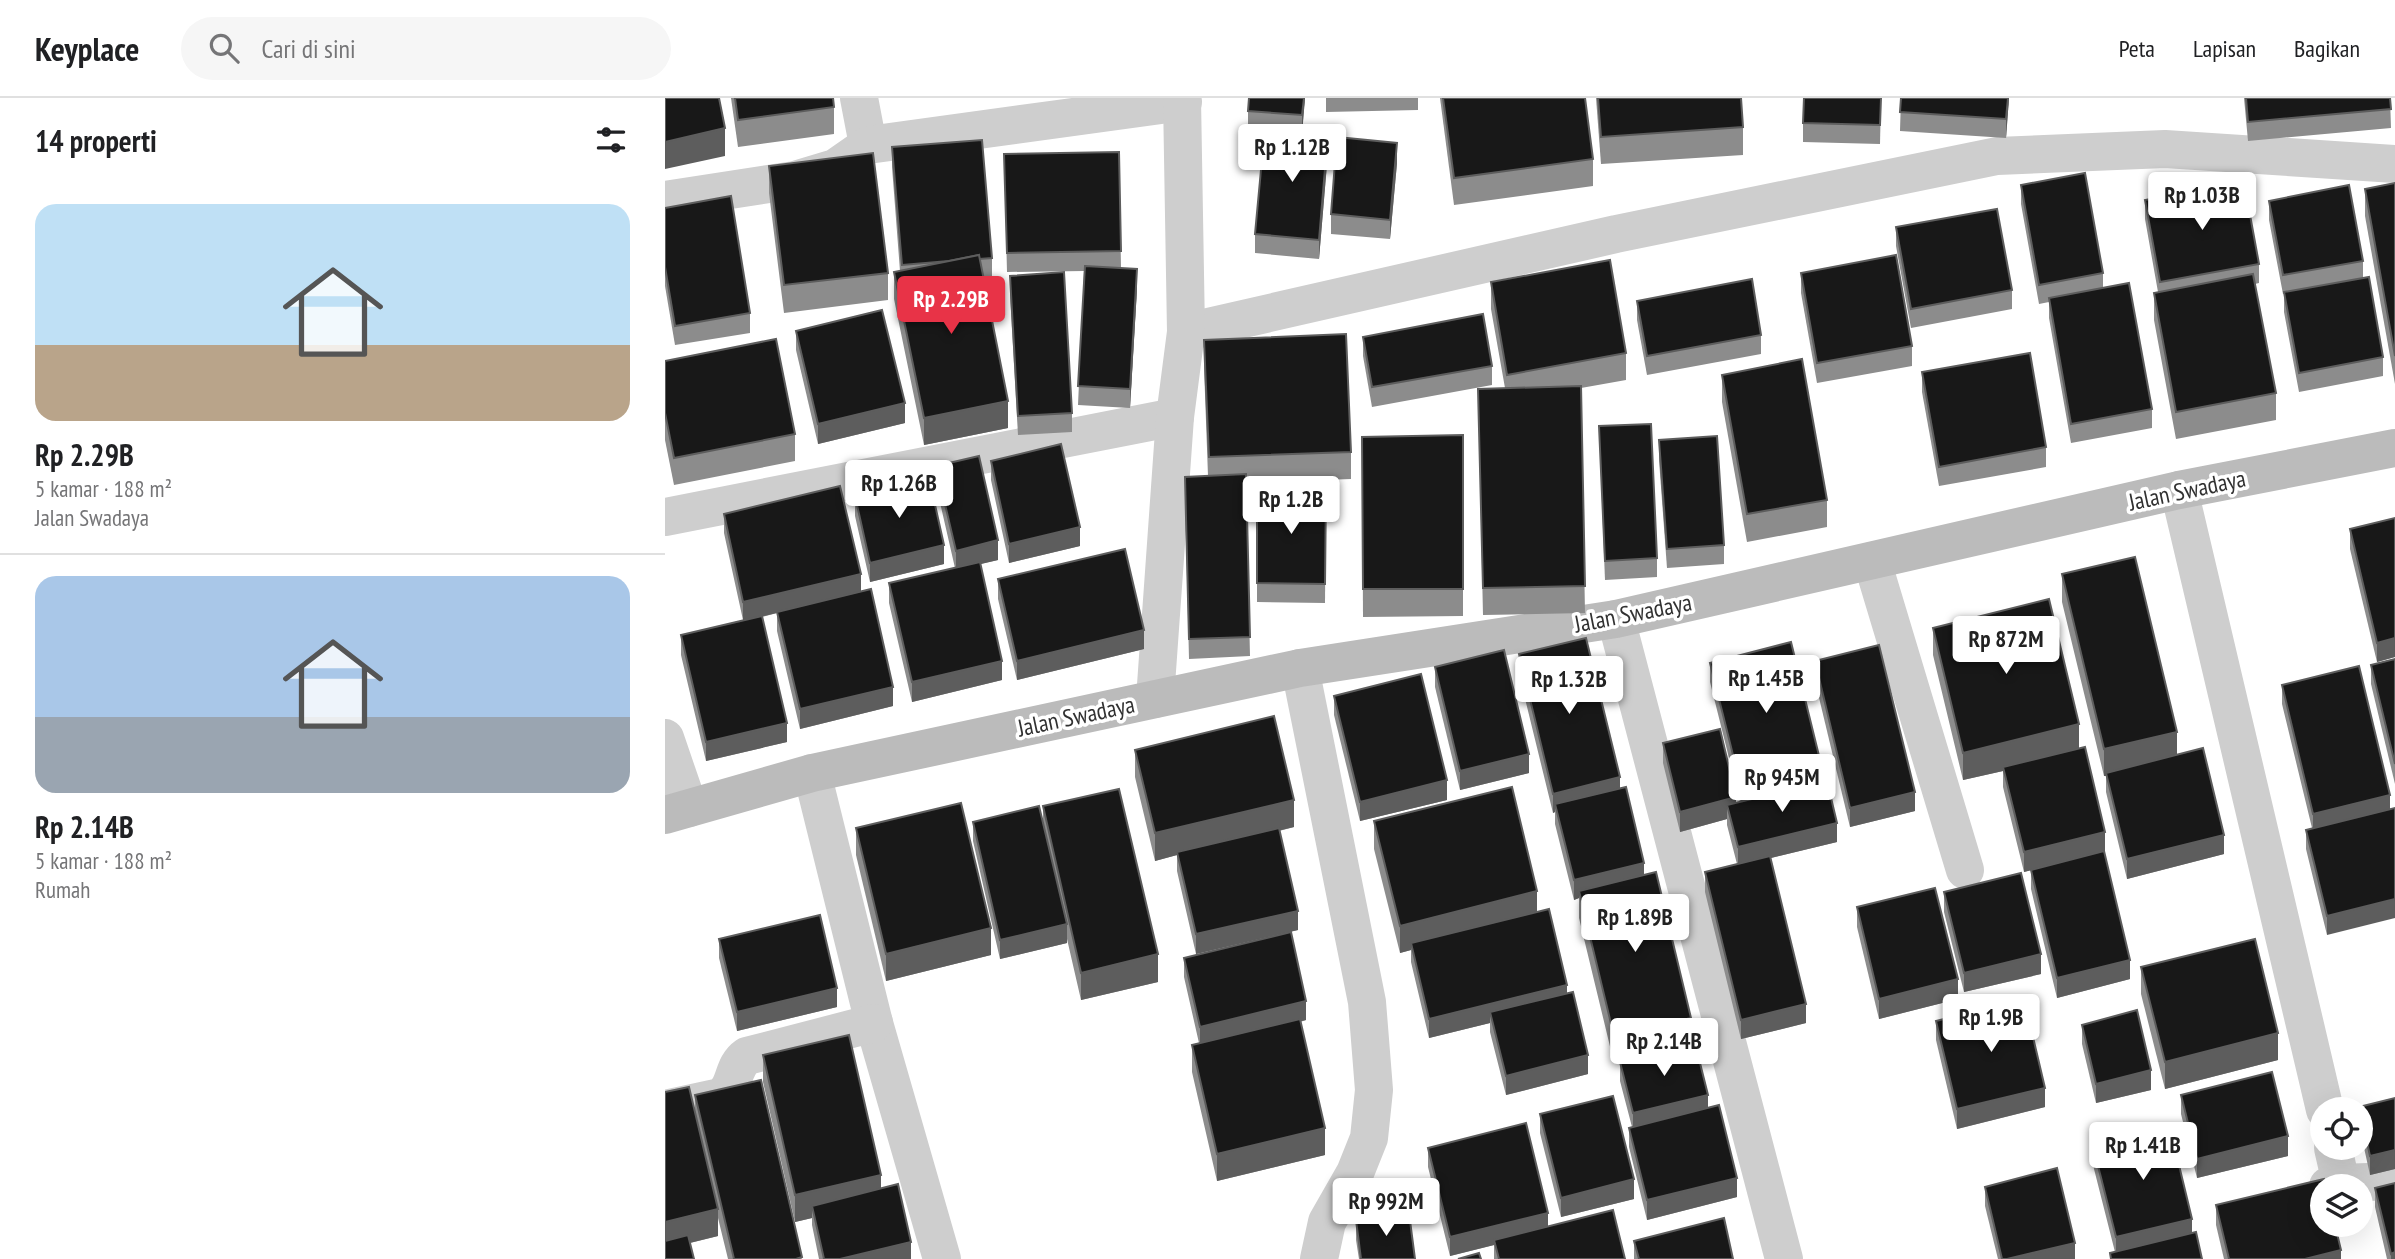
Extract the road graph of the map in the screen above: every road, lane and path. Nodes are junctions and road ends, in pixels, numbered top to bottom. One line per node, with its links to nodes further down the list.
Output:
1 (859, 98): 3 (street)
2 (1182, 100): 3 (street); 6 (street)
3 (868, 145): 5 (street)
4 (2395, 164): 6 (street)
5 (665, 200)
6 (1186, 332): 7 (street)
7 (1175, 417): 10 (street); 14 (street)
8 (2395, 448): 9 (street, Jalan Swadaya)
9 (2179, 490): 11 (street, Jalan Swadaya); 20 (street)
10 (665, 517)
11 (1872, 561): 12 (street, Jalan Swadaya); 18 (street)
12 (1616, 619): 13 (street, Jalan Swadaya); 26 (street)
13 (1300, 668): 14 (street, Jalan Swadaya); 25 (street)
14 (1155, 699): 16 (street, Jalan Swadaya)
15 (665, 738): 17 (street)
16 (812, 773): 17 (street, Jalan Swadaya); 19 (street)
17 (677, 811)
18 (1965, 870)
19 (874, 1023): 21 (street); 24 (street)
20 (2322, 1097)
21 (665, 1109)
22 (2373, 1181): 23 (street)
23 (2395, 1181)
24 (942, 1259)
25 (1319, 1259)
26 (1783, 1259)

